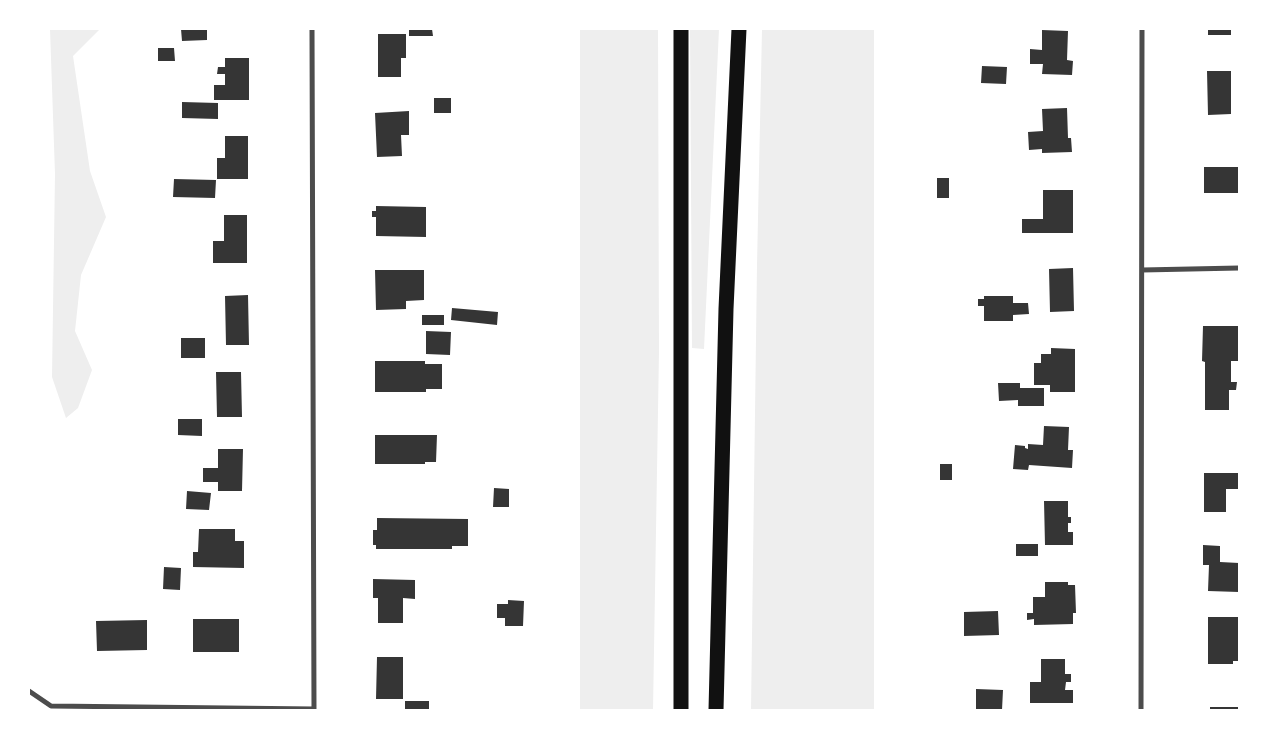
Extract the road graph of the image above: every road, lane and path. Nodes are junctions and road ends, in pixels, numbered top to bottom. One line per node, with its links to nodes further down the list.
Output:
1 (312, 29): 8 (street)
2 (680, 29): 9 (highway)
3 (739, 29): 10 (highway)
4 (1142, 29): 6 (street)
5 (1239, 268): 6 (street)
6 (1142, 270): 11 (street)
7 (29, 691): 8 (street)
8 (314, 710)
9 (681, 710)
10 (716, 710)
11 (1141, 710)

